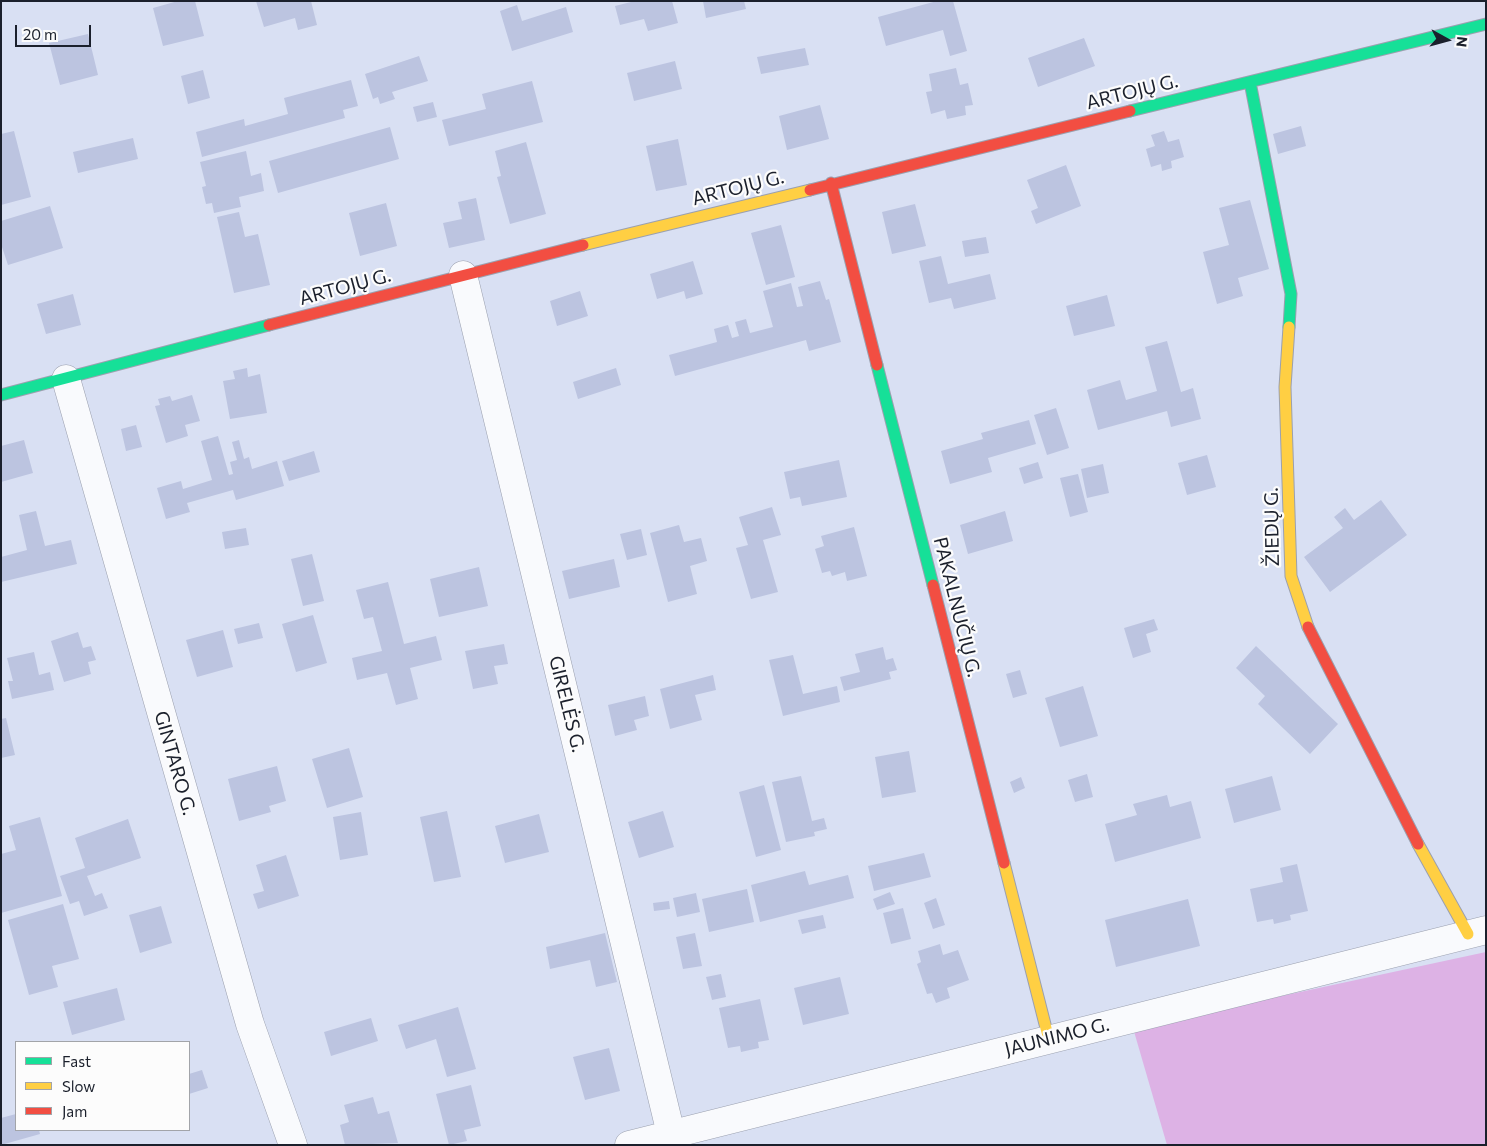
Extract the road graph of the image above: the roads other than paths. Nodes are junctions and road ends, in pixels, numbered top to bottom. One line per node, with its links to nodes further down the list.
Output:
1 (1486, 24): 2 (street, ARTOJŲ G.)
2 (1250, 82): 3 (street, ARTOJŲ G.); 7 (street, ŽIEDŲ G.)
3 (831, 183): 4 (street, ARTOJŲ G.); 8 (street, PAKALNUČIŲ G.)
4 (463, 274): 5 (street, ARTOJŲ G.); 9 (street, GIRELĖS G.)
5 (66, 379): 6 (street, ARTOJŲ G.); 10 (street, GINTARO G.)
6 (1, 395)
7 (1477, 932): 8 (street, JAUNIMO G.)
8 (1048, 1040): 9 (street, JAUNIMO G.)
9 (671, 1134): 11 (street, JAUNIMO G.)
10 (293, 1145)
11 (629, 1145)

